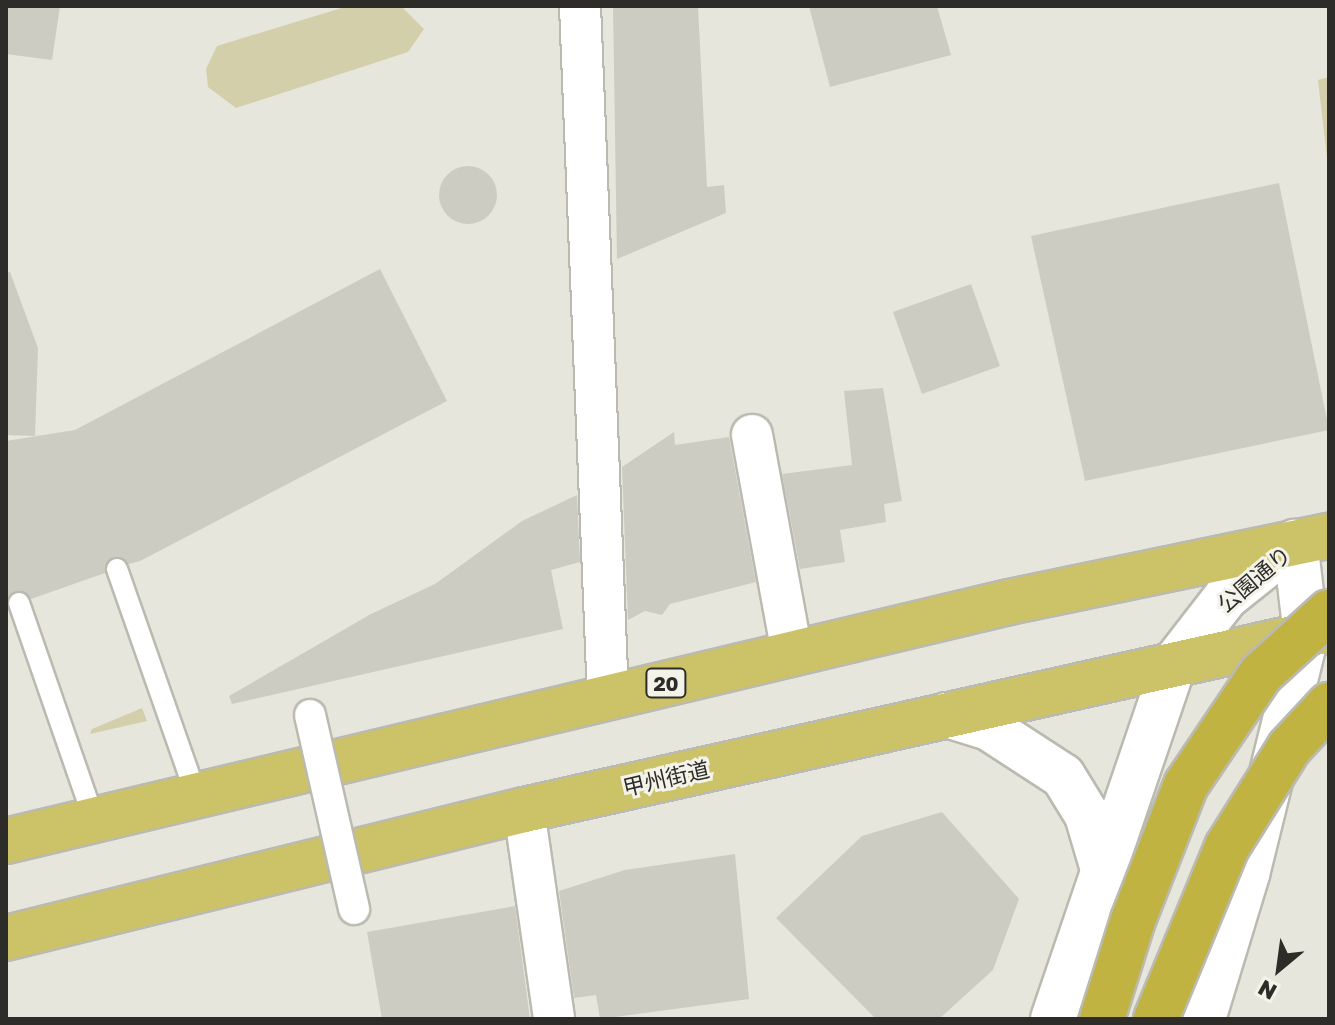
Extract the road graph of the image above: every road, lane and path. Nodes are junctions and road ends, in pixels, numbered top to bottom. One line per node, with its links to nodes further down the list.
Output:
1 (580, 6): 9 (street)
2 (752, 435): 7 (street)
3 (1312, 539): 6 (main road, 公園通り); 7 (highway, 20); 8 (main road, 公園通り)
4 (117, 569): 13 (lane)
5 (19, 603): 15 (lane)
6 (1321, 626): 8 (highway, 甲州街道); 22 (highway, bridge); 24 (main road, 公園通り)
7 (792, 653): 9 (highway, 20)
8 (1174, 664): 12 (highway, 甲州街道); 17 (main road, 公園通り)
9 (608, 697): 13 (highway, 20)
10 (1329, 705): 23 (highway, bridge)
11 (310, 715): 18 (street, bridge)
12 (947, 715): 14 (highway, 甲州街道); 17 (main road)
13 (196, 795): 15 (highway, 20)
14 (524, 810): 19 (highway, 甲州街道); 20 (street)
15 (94, 820): 16 (highway, 20)
16 (6, 841)
17 (1102, 866): 21 (main road, 公園通り)
18 (354, 909)
19 (6, 938)
20 (554, 1019)
21 (1053, 1019)
22 (1102, 1019)
23 (1156, 1019)
24 (1203, 1019)

